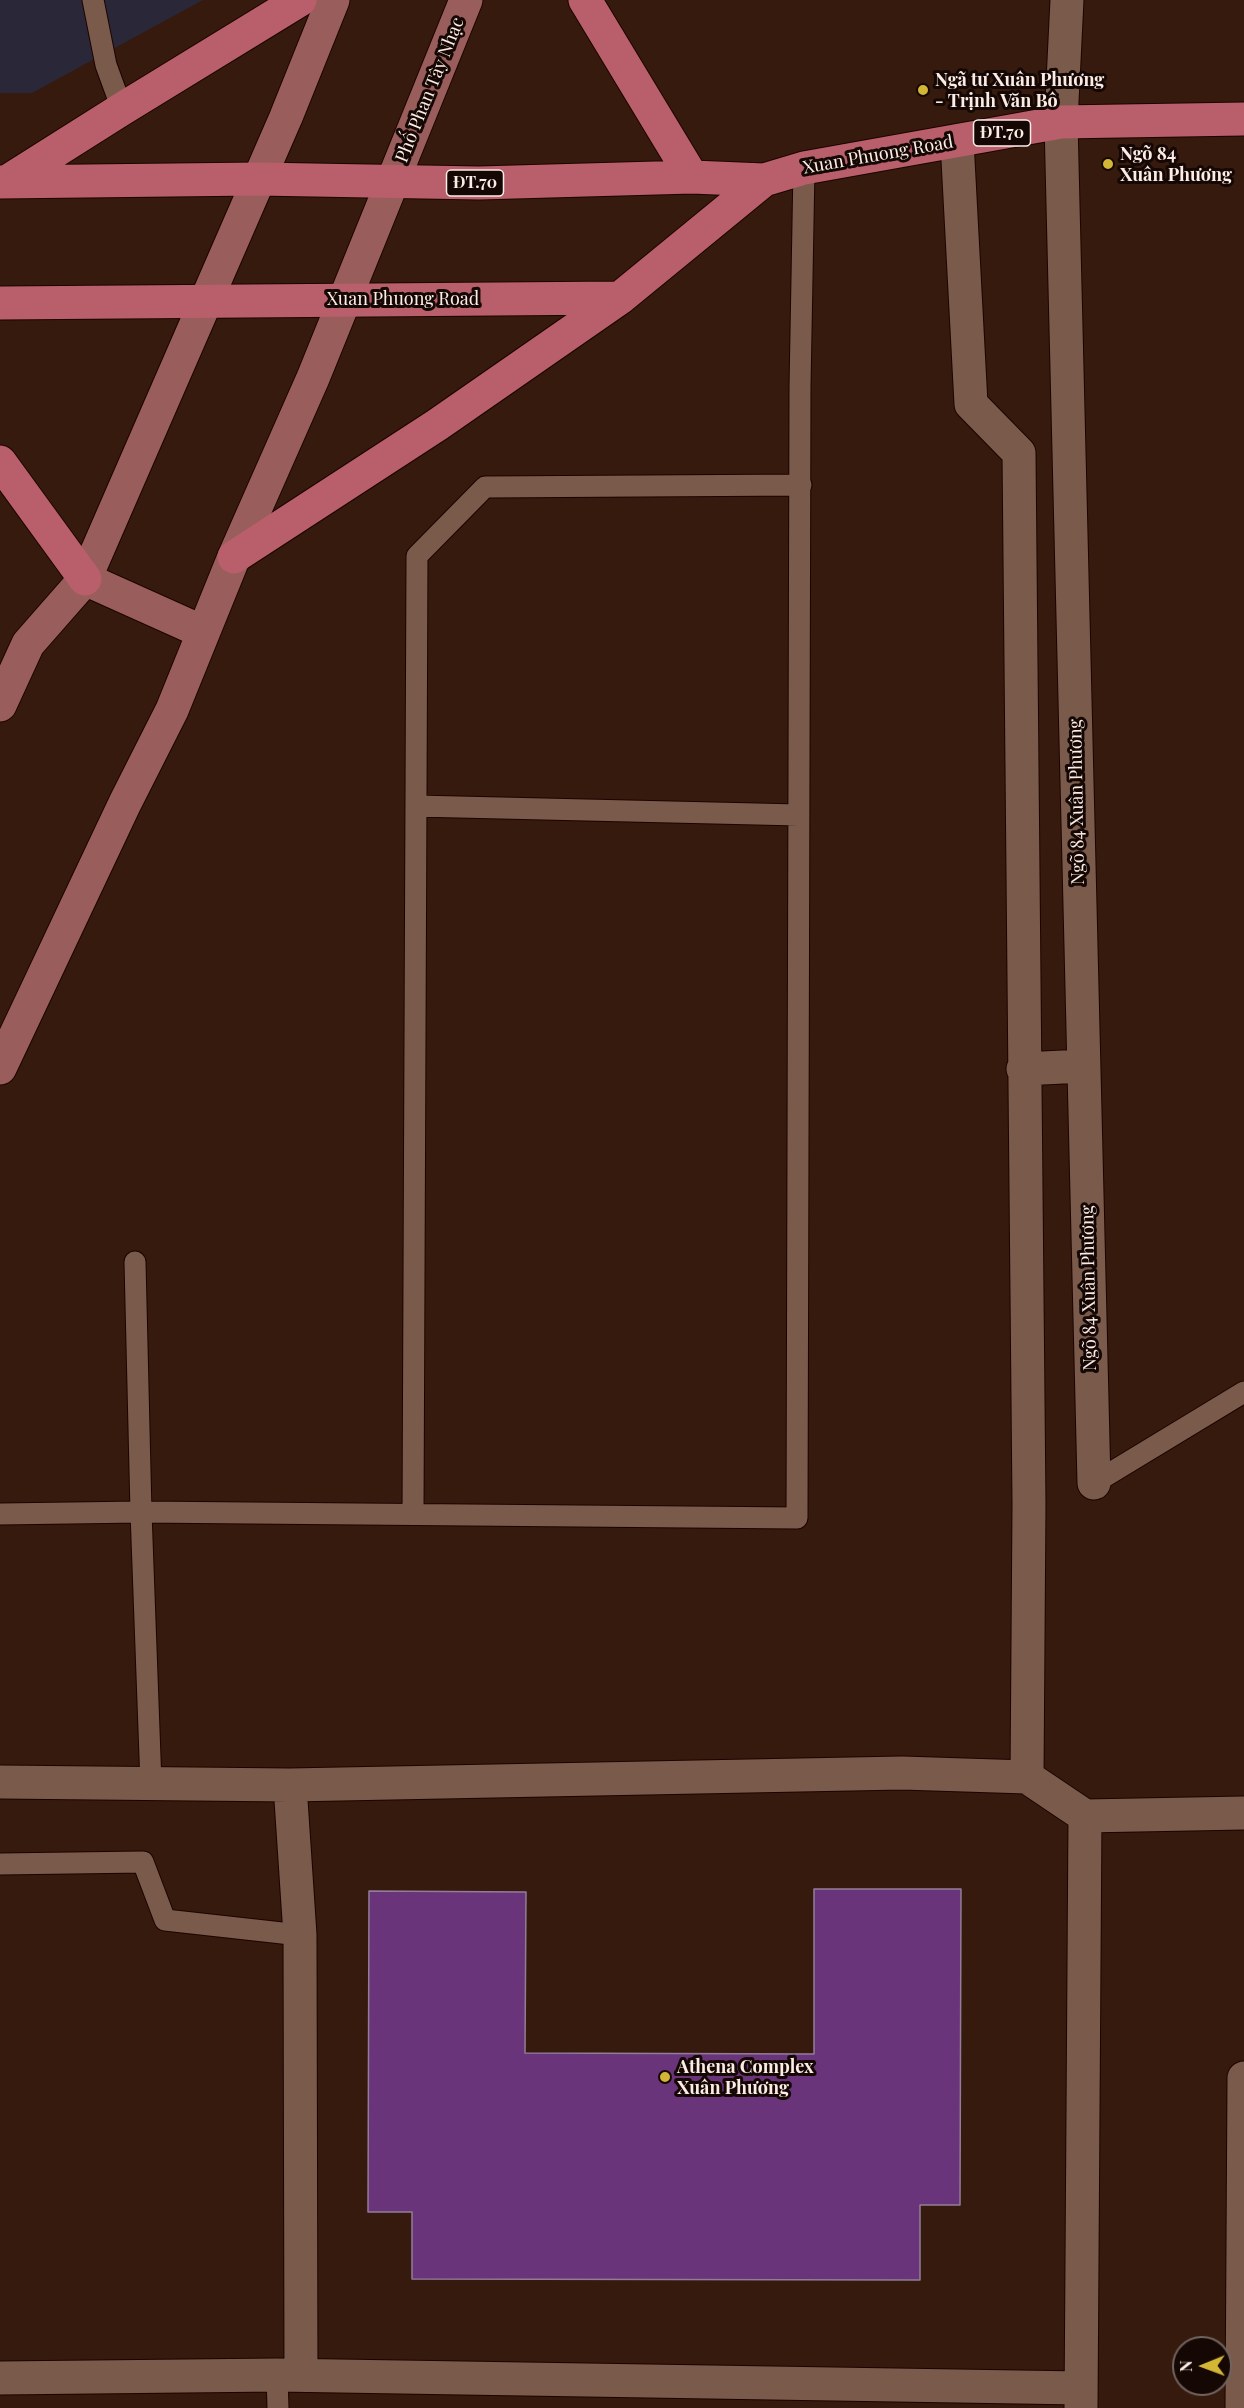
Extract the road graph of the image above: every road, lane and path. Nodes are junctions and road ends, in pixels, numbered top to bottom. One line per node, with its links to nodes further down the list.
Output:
1 (93, 0): 7 (lane)
2 (300, 0): 7 (main road)
3 (333, 0): 13 (main road)
4 (466, 0): 14 (main road, Phố Phan Tây Nhạc)
5 (585, 0): 12 (main road)
6 (1067, 0): 9 (street, Ngõ 84 Xuân Phương)
7 (122, 108): 16 (main road)
8 (1244, 119): 9 (main road, Xuan Phuong Road / ĐT.70)
9 (1062, 122): 10 (main road, Xuan Phuong Road / ĐT.70); 29 (street, Ngõ 84 Xuân Phương)
10 (957, 141): 11 (main road, Xuan Phuong Road / ĐT.70); 31 (street)
11 (804, 168): 15 (main road, Xuan Phuong Road / ĐT.70); 22 (lane)
12 (692, 177): 14 (main road, Xuan Phuong Road / ĐT.70); 15 (main road, Xuan Phuong Road / ĐT.70)
13 (258, 179): 14 (main road, Xuan Phuong Road / ĐT.70); 16 (main road, Xuan Phuong Road / ĐT.70); 19 (main road)
14 (393, 180): 18 (main road, Phố Phan Tây Nhạc)
15 (764, 180): 17 (main road, Xuan Phuong Road / ĐT.70)
16 (4, 182)
17 (620, 298): 18 (main road, Xuan Phuong Road); 23 (main road)
18 (344, 299): 19 (main road, Xuan Phuong Road); 23 (main road, Phố Phan Tây Nhạc)
19 (207, 300): 20 (main road, Xuan Phuong Road); 24 (main road)
20 (0, 303)
21 (0, 462): 24 (main road)
22 (801, 485): 27 (lane); 28 (lane)
23 (234, 557): 25 (main road, Phố Phan Tây Nhạc)
24 (85, 579): 25 (main road); 26 (main road)
25 (203, 632): 30 (main road, Phố Phan Tây Nhạc)
26 (0, 705)
27 (416, 806): 28 (lane); 37 (lane)
28 (799, 815): 37 (lane)
29 (1083, 1066): 31 (street); 34 (street, Ngõ 84 Xuân Phương)
30 (0, 1068)
31 (1023, 1069): 38 (street)
32 (135, 1262): 35 (lane)
33 (1244, 1392): 34 (lane)
34 (1094, 1483)
35 (141, 1512): 36 (lane); 37 (lane); 40 (lane)
36 (0, 1514)
37 (413, 1514)
38 (1027, 1777): 41 (street); 43 (street)
39 (0, 1782): 40 (street)
40 (152, 1784): 41 (street)
41 (290, 1785): 45 (street)
42 (1244, 1814): 43 (street)
43 (1084, 1816): 49 (street)
44 (0, 1864): 45 (lane)
45 (300, 1935): 47 (street)
46 (1244, 2078): 51 (street)
47 (289, 2375): 48 (street); 49 (street); 50 (lane)
48 (0, 2378)
49 (1081, 2398)
50 (278, 2408)
51 (1242, 2408)

